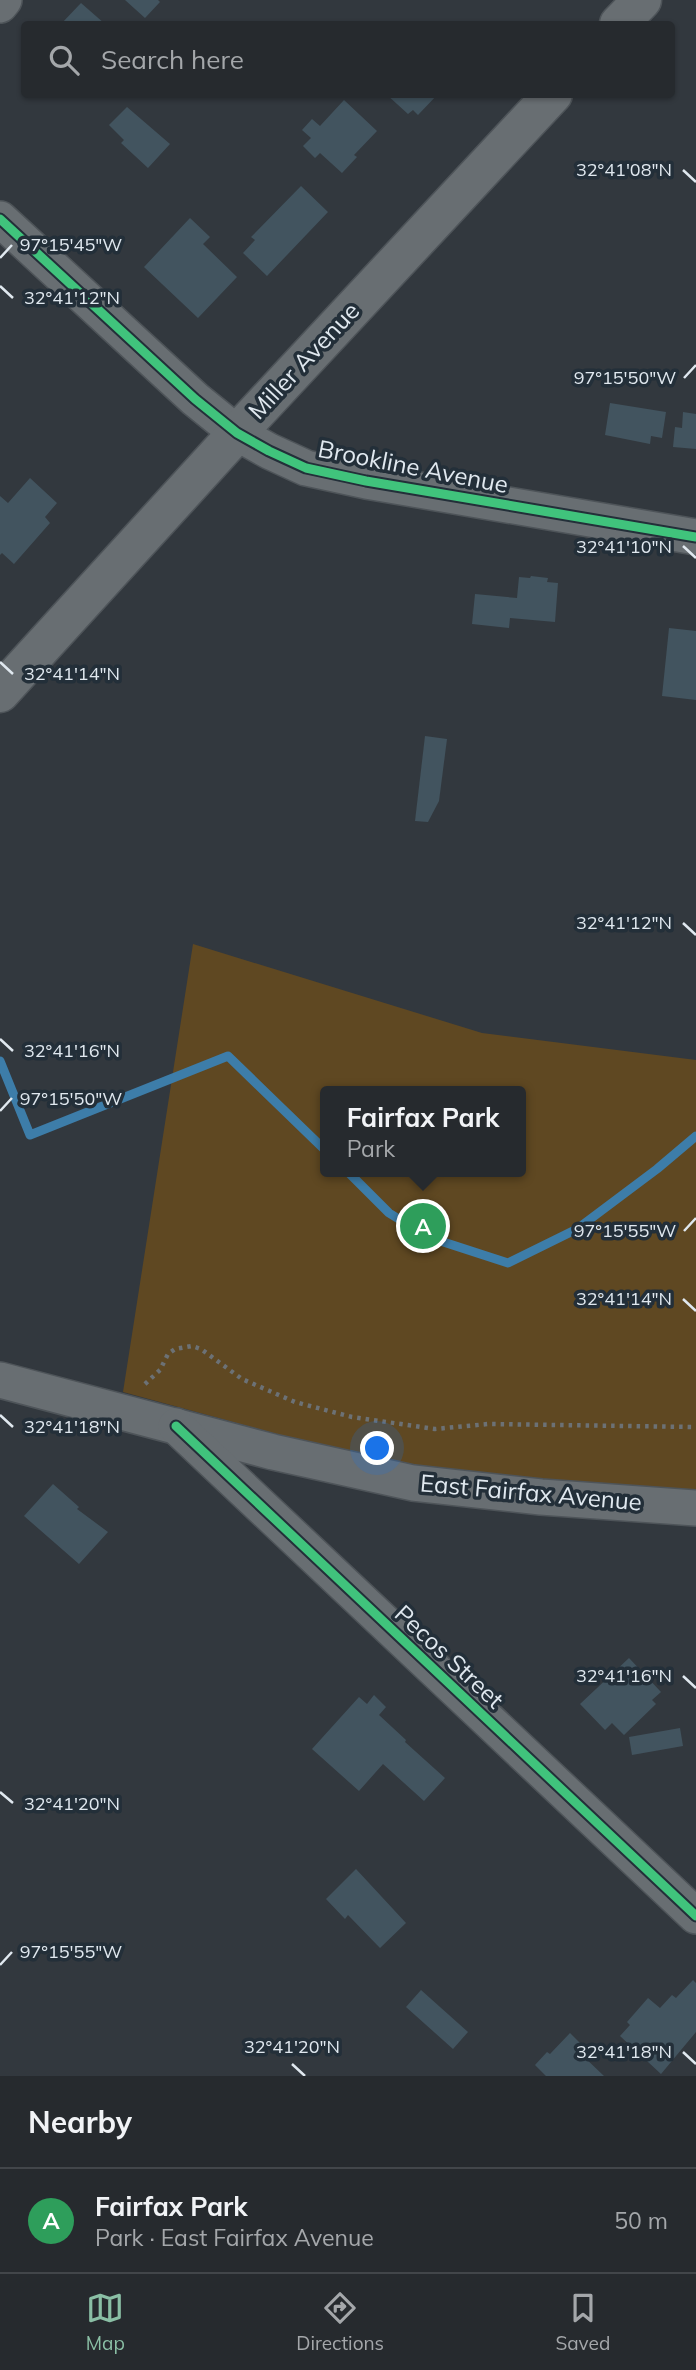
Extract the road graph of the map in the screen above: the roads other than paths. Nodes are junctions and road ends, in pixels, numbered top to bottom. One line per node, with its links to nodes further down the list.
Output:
1 (4, 0): 3 (street)
2 (642, 0): 4 (main road)
3 (0, 5)
4 (622, 21)
5 (549, 98): 7 (main road, Miller Avenue)
6 (0, 219): 7 (street, Brookline Avenue)
7 (237, 433): 8 (street, Brookline Avenue); 9 (main road, Miller Avenue)
8 (696, 537)
9 (0, 692)
10 (0, 1380): 11 (street, East Fairfax Avenue)
11 (176, 1426): 12 (street, East Fairfax Avenue); 13 (street, Pecos Street)
12 (696, 1508)
13 (696, 1916)

